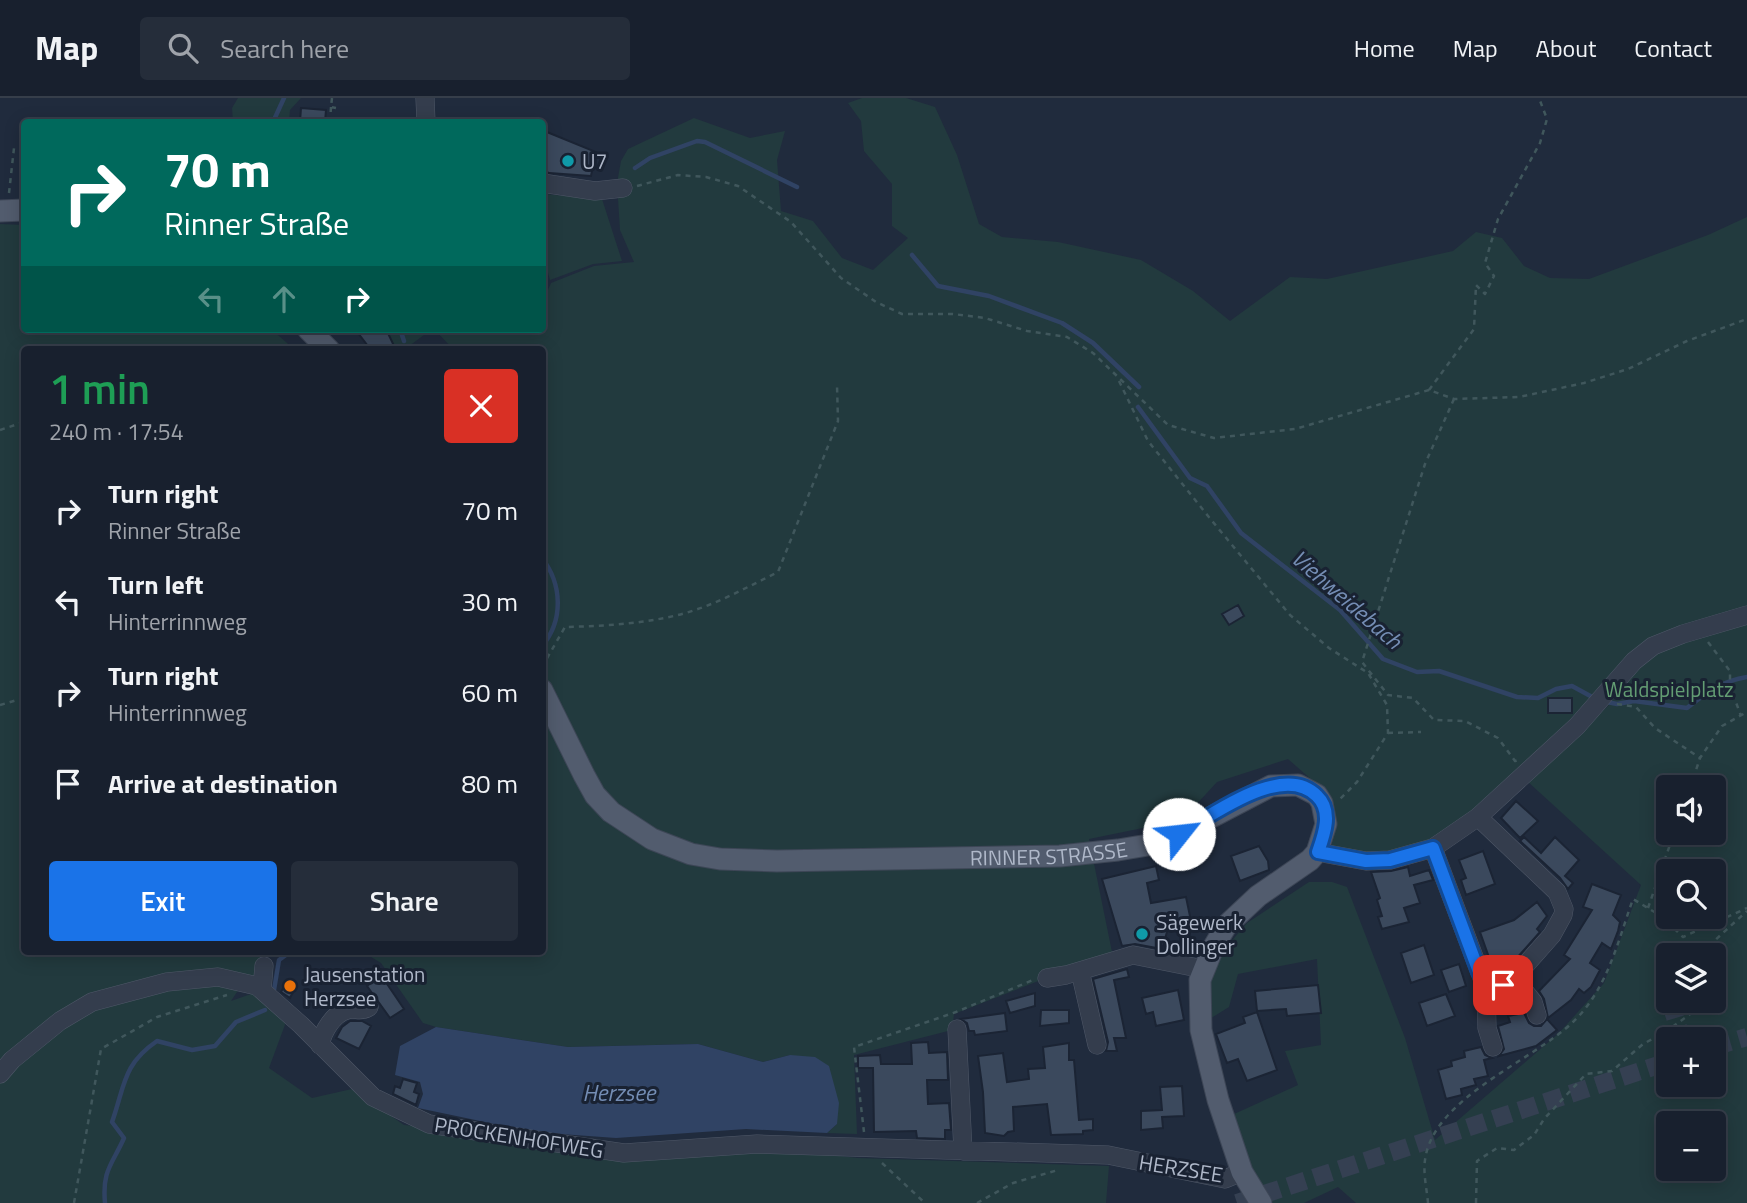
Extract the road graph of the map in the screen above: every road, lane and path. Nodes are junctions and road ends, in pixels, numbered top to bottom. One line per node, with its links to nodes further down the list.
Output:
1 (332, 98): 4 (path)
2 (425, 98): 5 (street)
3 (1539, 98): 15 (path)
4 (331, 119)
5 (426, 119)
6 (14, 148): 9 (path)
7 (546, 184): 8 (street)
8 (623, 188): 13 (path)
9 (12, 210)
10 (1747, 319): 16 (path)
11 (312, 333): 12 (main road)
12 (325, 346)
13 (1117, 377): 15 (path); 29 (path)
14 (837, 385): 21 (path)
15 (1429, 390): 16 (path)
16 (1454, 399): 30 (path)
17 (21, 423): 18 (path)
18 (0, 429)
19 (1747, 615): 20 (street)
20 (1684, 634): 24 (street); 27 (path)
21 (546, 660)
22 (546, 698): 33 (main road, RINNER STRASSE)
23 (21, 699): 25 (path)
24 (1600, 701): 30 (street); 31 (path)
25 (0, 705)
26 (1747, 712): 27 (path)
27 (1741, 716): 31 (path)
28 (1421, 732): 29 (path)
29 (1388, 733): 33 (path)
30 (1544, 755): 34 (street)
31 (1700, 758): 32 (path)
32 (1694, 775)
33 (1325, 814): 37 (main road)
34 (1478, 817): 36 (street); 45 (street)
35 (1670, 845): 38 (path)
36 (1433, 848): 37 (street); 46 (street)
37 (1318, 852): 42 (main road)
38 (1648, 908): 39 (path); 64 (path)
39 (1747, 910): 40 (path)
40 (1712, 943)
41 (264, 966): 47 (street)
42 (1203, 969): 43 (street); 59 (main road)
43 (1080, 971): 44 (street); 53 (street)
44 (1047, 978): 56 (path)
45 (1514, 978): 46 (street); 50 (street)
46 (1486, 983): 54 (street)
47 (260, 988): 52 (street, PROCKENHOFWEG); 55 (street); 60 (path)
48 (369, 1007): 52 (street)
49 (1692, 1013): 65 (path)
50 (1537, 1015)
51 (957, 1029): 57 (street)
52 (320, 1045): 56 (street, PROCKENHOFWEG)
53 (1097, 1045)
54 (1493, 1047)
55 (0, 1074)
56 (867, 1148): 57 (street, HERZSEE); 61 (path)
57 (963, 1151): 59 (street, HERZSEE)
58 (1060, 1169): 62 (path)
59 (1242, 1172): 63 (main road)
60 (74, 1203)
61 (925, 1203)
62 (976, 1203)
63 (1261, 1203)
64 (1428, 1203)
65 (1476, 1203)

